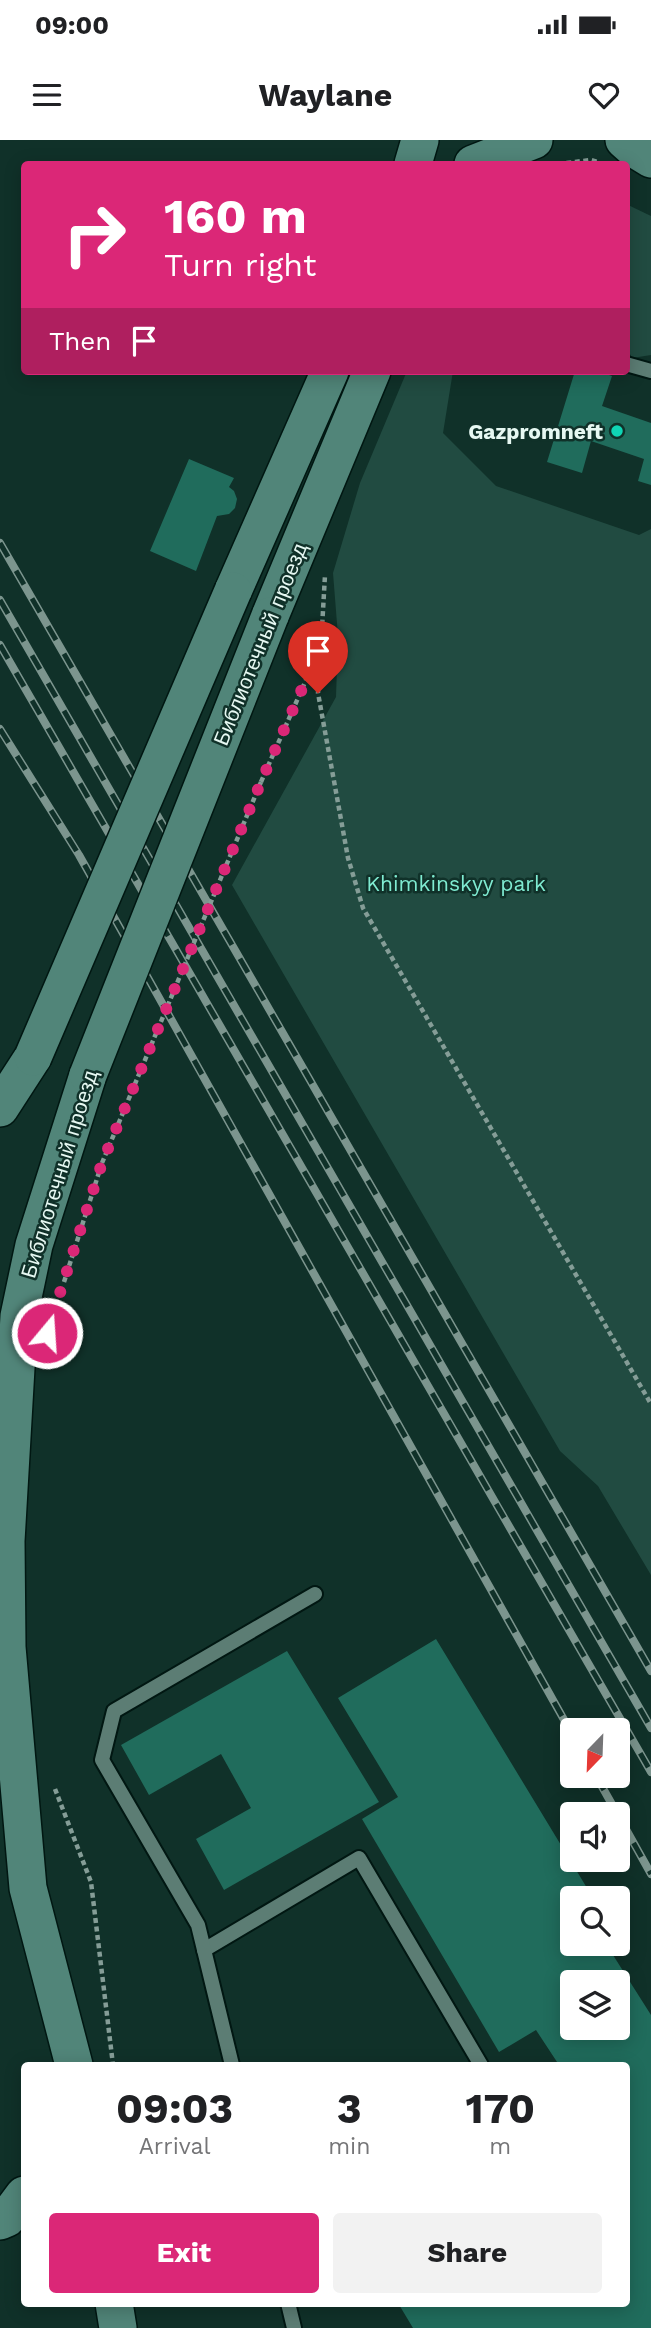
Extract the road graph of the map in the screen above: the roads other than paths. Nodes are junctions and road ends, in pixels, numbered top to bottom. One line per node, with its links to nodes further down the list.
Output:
1 (420, 140): 5 (main road)
2 (624, 140): 4 (main road)
3 (525, 147): 6 (main road)
4 (651, 159)
5 (414, 161)
6 (482, 161)
7 (630, 365): 8 (lane)
8 (651, 371)
9 (328, 375): 11 (main road, Библиотечный проезд, bridge)
10 (370, 375): 13 (main road, Библиотечный проезд, bridge)
11 (0, 1108)
12 (0, 1495): 13 (main road)
13 (6, 1541): 16 (main road, Библиотечный проезд)
14 (315, 1594): 15 (lane)
15 (204, 1950): 19 (lane); 20 (lane)
16 (58, 2003): 17 (main road); 18 (main road, Библиотечный проезд)
17 (58, 2062)
18 (73, 2062)
19 (231, 2062)
20 (479, 2062)
21 (21, 2199): 22 (main road)
22 (0, 2221)
23 (114, 2307): 25 (main road)
24 (289, 2307): 26 (lane)
25 (117, 2328)
26 (294, 2328)

